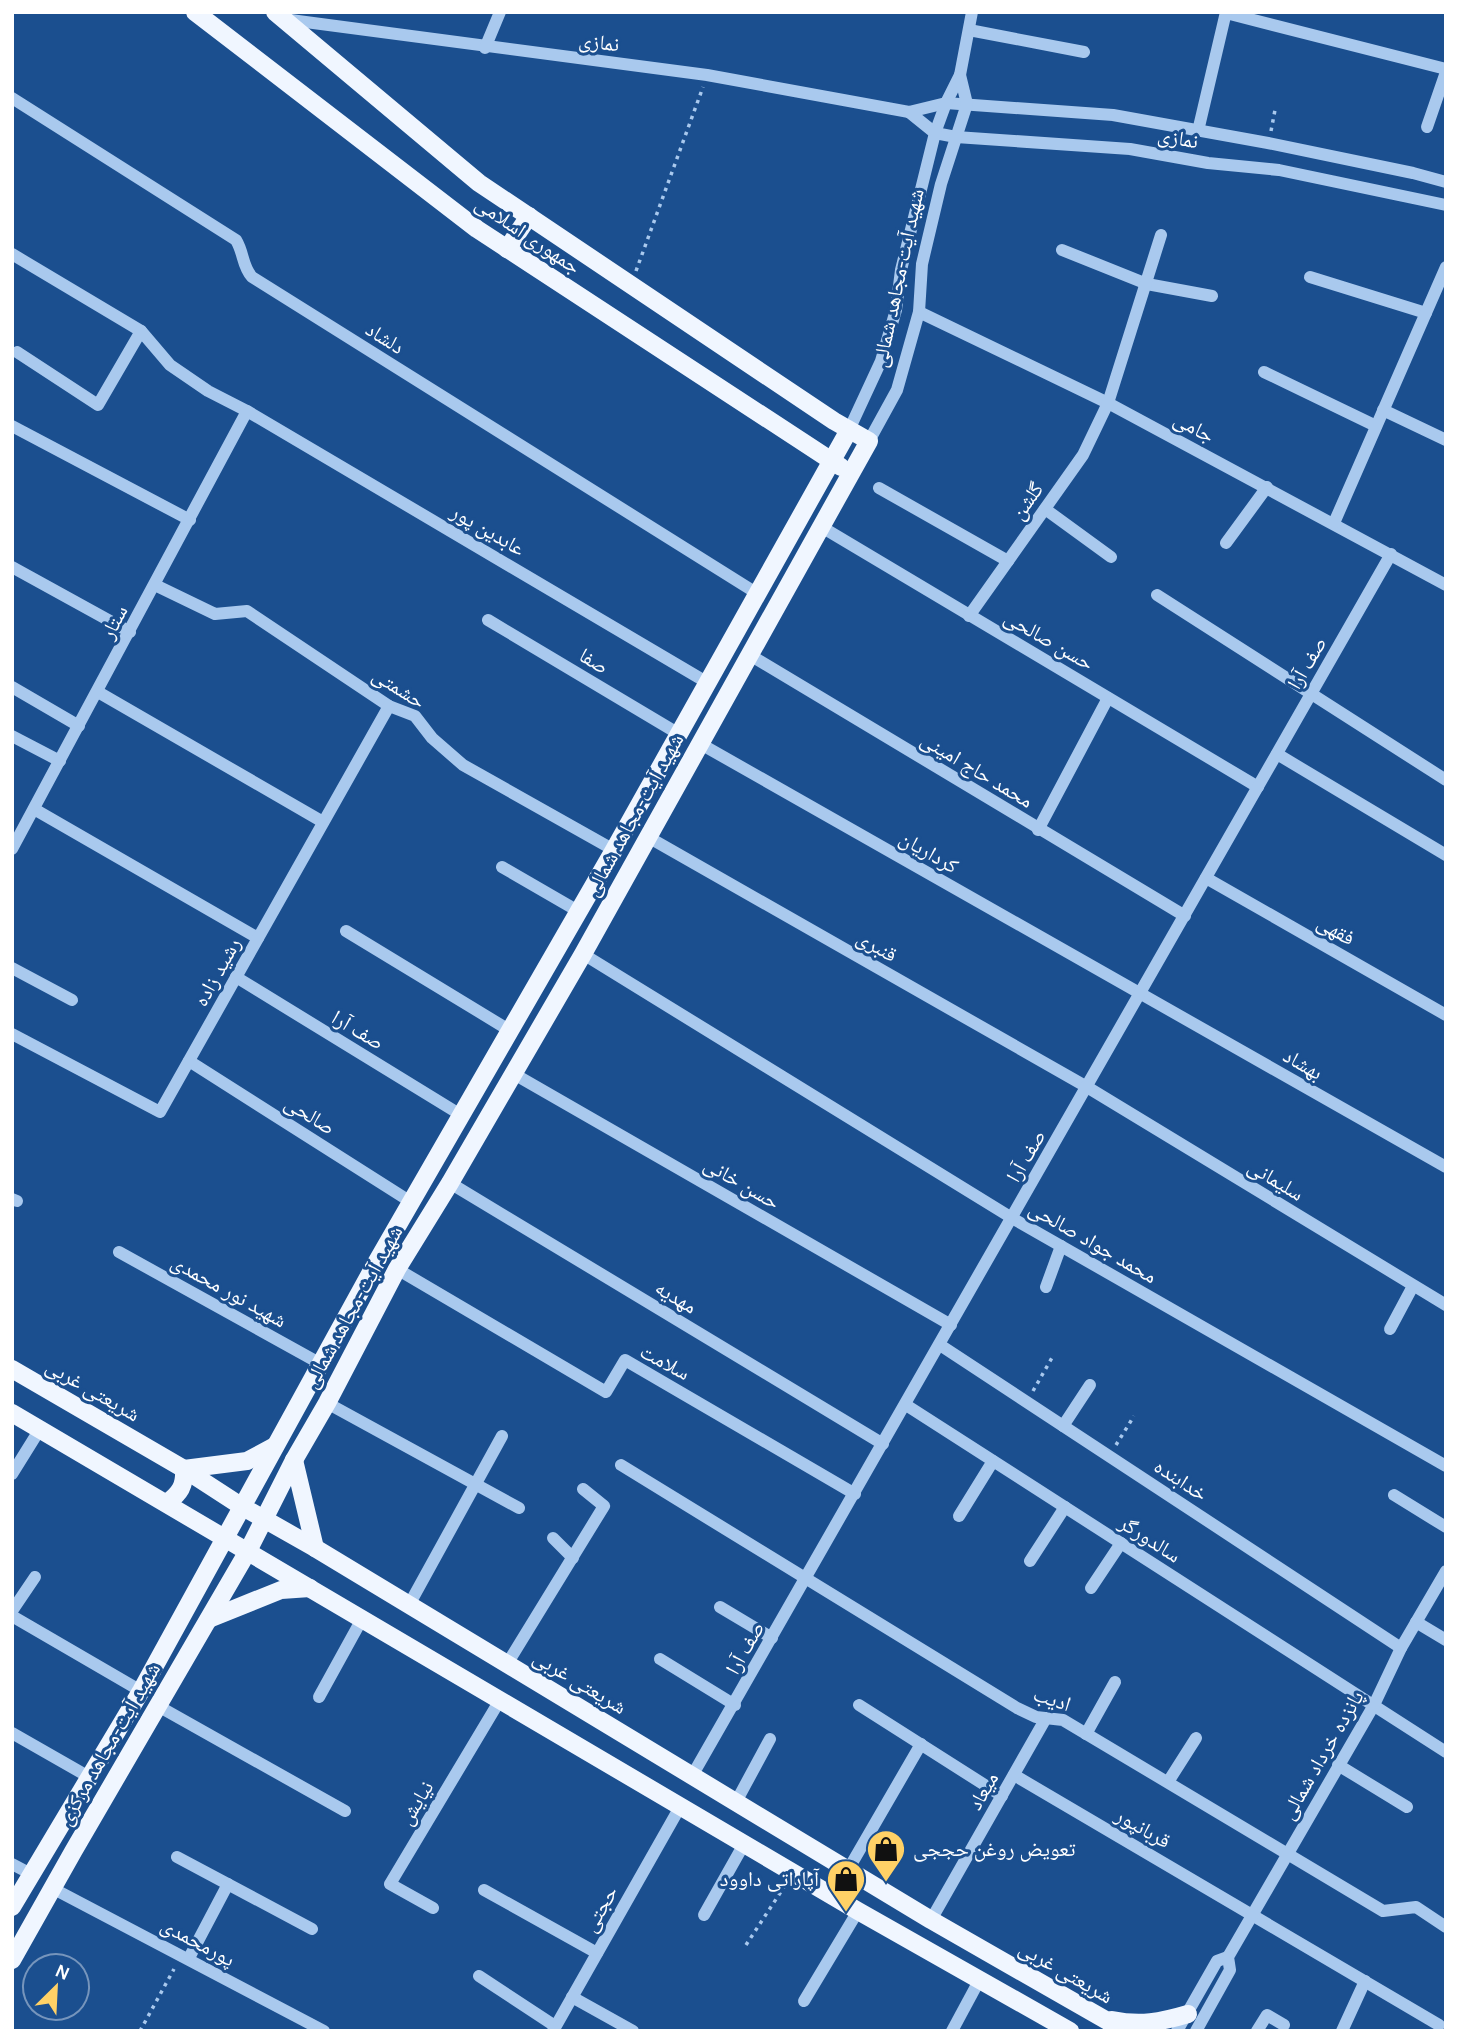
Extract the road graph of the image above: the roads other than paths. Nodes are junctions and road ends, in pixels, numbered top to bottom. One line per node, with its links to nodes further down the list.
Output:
1 (195, 12): 23 (main road, جمهوری اسلامی)
2 (500, 12): 7 (street)
3 (972, 12): 6 (street)
4 (1226, 13): 9 (street); 16 (street)
5 (279, 15): 7 (street, نمازی); 21 (main road, جمهوری اسلامی)
6 (969, 30): 8 (street); 10 (street)
7 (485, 48): 14 (street, نمازی)
8 (1084, 52)
9 (1446, 70): 15 (street)
10 (960, 75): 12 (street, شهید آیت-مجاهد شمالی); 13 (street)
11 (12, 98): 58 (street, دلشاد)
12 (946, 103): 13 (street, نمازی); 14 (street, نمازی); 17 (street, شهید آیت-مجاهد شمالی)
13 (967, 104): 16 (street, نمازی); 18 (street, شهید آیت-مجاهد شمالی)
14 (909, 112): 17 (street, نمازی)
15 (1427, 127)
16 (1198, 131): 19 (street, نمازی)
17 (935, 133): 18 (street, نمازی); 40 (street, شهید آیت-مجاهد شمالی)
18 (956, 137): 20 (street, نمازی); 30 (street, شهید آیت-مجاهد شمالی)
19 (1446, 182)
20 (1446, 205)
21 (529, 216): 23 (main road); 40 (main road, جمهوری اسلامی)
22 (1161, 235): 28 (street, گلشن)
23 (507, 250): 43 (main road, جمهوری اسلامی)
24 (1062, 250): 28 (street)
25 (12, 254): 32 (street, عابدین پور)
26 (1446, 267): 31 (street)
27 (1310, 277): 31 (street)
28 (1147, 284): 29 (street); 35 (street, گلشن)
29 (1212, 296)
30 (919, 312): 35 (street, جامی); 42 (street, شهید آیت-مجاهد شمالی)
31 (1426, 313): 36 (street)
32 (141, 331): 33 (street); 37 (street, عابدین پور)
33 (17, 352)
34 (1264, 372): 39 (street)
35 (1108, 403): 45 (street, جامی); 47 (street, گلشن)
36 (1383, 410): 39 (street); 41 (street)
37 (247, 411): 48 (street, ستار); 64 (street, عابدین پور)
38 (12, 426): 48 (street)
39 (1376, 426): 49 (street)
40 (849, 430): 42 (main road, جمهوری اسلامی); 43 (main road, شهید آیت-مجاهد شمالی)
41 (1446, 440)
42 (869, 442): 44 (main road, شهید آیت-مجاهد شمالی)
43 (832, 463): 44 (main road, جمهوری اسلامی); 58 (main road, شهید آیت-مجاهد شمالی)
44 (851, 473): 50 (main road, شهید آیت-مجاهد شمالی)
45 (1267, 487): 49 (street, جامی); 51 (street)
46 (879, 488): 54 (street)
47 (1045, 509): 53 (street); 54 (street, گلشن)
48 (190, 520): 57 (street, ستار)
49 (1334, 523): 52 (street, جامی)
50 (820, 526): 60 (street, حسن صالحی); 63 (main road, شهید آیت-مجاهد شمالی)
51 (1226, 543)
52 (1391, 554): 56 (street, جامی); 67 (street, صف آرا)
53 (1111, 557)
54 (1008, 561): 60 (street, گلشن)
55 (12, 567): 62 (street)
56 (1446, 584)
57 (155, 585): 62 (street, ستار); 69 (street, حشمتی)
58 (758, 594): 64 (main road, شهید آیت-مجاهد شمالی)
59 (1157, 596): 67 (street)
60 (969, 616): 68 (street, حسن صالحی)
61 (488, 620): 71 (street, صفا)
62 (130, 632): 66 (street, ستار)
63 (750, 655): 73 (main road, شهید آیت-مجاهد شمالی); 80 (street, محمد حاج امینی)
64 (708, 683): 71 (main road, شهید آیت-مجاهد شمالی)
65 (12, 687): 70 (street)
66 (98, 692): 70 (street, ستار); 79 (street)
67 (1311, 693): 74 (street, صف آرا); 76 (street)
68 (1108, 698): 77 (street, حسن صالحی); 80 (street)
69 (389, 706): 79 (street, رشید زاده); 83 (street, حشمتی)
70 (79, 726): 75 (street, ستار)
71 (679, 734): 83 (main road, شهید آیت-مجاهد شمالی)
72 (12, 736): 75 (street)
73 (699, 743): 81 (main road, شهید آیت-مجاهد شمالی); 94 (street, کرداریان)
74 (1277, 754): 77 (street, صف آرا); 84 (street)
75 (60, 761): 78 (street, ستار)
76 (1446, 780)
77 (1258, 787): 86 (street, صف آرا)
78 (34, 809): 82 (street, ستار); 90 (street)
79 (323, 822): 90 (street, رشید زاده)
80 (1038, 830): 88 (street, محمد حاج امینی)
81 (648, 837): 91 (main road, شهید آیت-مجاهد شمالی); 101 (street, قنبری)
82 (12, 849)
83 (614, 850): 87 (main road, شهید آیت-مجاهد شمالی)
84 (1446, 855)
85 (502, 867): 87 (street)
86 (1206, 878): 88 (street, صف آرا); 96 (street, فقهی)
87 (578, 911): 97 (main road, شهید آیت-مجاهد شمالی)
88 (1185, 916): 94 (street, صف آرا)
89 (346, 931): 97 (street)
90 (258, 937): 93 (street, رشید زاده)
91 (583, 954): 100 (main road, شهید آیت-مجاهد شمالی); 106 (street, محمد جواد صالحی)
92 (12, 968): 95 (street)
93 (236, 977): 99 (street, رشید زاده); 102 (street, صف آرا)
94 (1140, 993): 101 (street, صف آرا); 103 (street, بهشاد)
95 (72, 1000)
96 (1446, 1015)
97 (509, 1030): 102 (main road, شهید آیت-مجاهد شمالی)
98 (12, 1034): 99 (street, رشید زاده)
99 (188, 1061): 105 (street, صالحی)
100 (513, 1074): 104 (main road, شهید آیت-مجاهد شمالی); 113 (street, حسن خانی)
101 (1087, 1087): 106 (street, صف آرا); 110 (street, سلیمانی)
102 (461, 1115): 105 (main road, شهید آیت-مجاهد شمالی)
103 (1446, 1167)
104 (450, 1183): 109 (main road, شهید آیت-مجاهد شمالی); 127 (street, مهدیه)
105 (411, 1202): 116 (main road, شهید آیت-مجاهد شمالی)
106 (1012, 1218): 107 (street, محمد جواد صالحی); 113 (street, صف آرا)
107 (1061, 1246): 111 (street); 132 (street, محمد جواد صالحی)
108 (119, 1252): 116 (street, شهید نور محمدی)
109 (397, 1269): 119 (main road, شهید آیت-مجاهد شمالی); 137 (street, سلامت)
110 (1413, 1286): 112 (street, سلیمانی); 114 (street)
111 (1046, 1287)
112 (1446, 1305)
113 (951, 1325): 115 (street, صف آرا)
114 (1390, 1329)
115 (940, 1345): 120 (street, صف آرا); 123 (street, خدابنده)
116 (321, 1364): 122 (main road, شهید آیت-مجاهد شمالی)
117 (12, 1369): 133 (main road, شریعتی غربی)
118 (1090, 1385): 123 (street)
119 (327, 1403): 125 (main road, شهید آیت-مجاهد شمالی); 135 (street)
120 (906, 1405): 127 (street, صف آرا); 130 (street, سالدورگر)
121 (12, 1413): 124 (main road)
122 (289, 1422): 125 (main road); 128 (main road, شهید آیت-مجاهد شمالی)
123 (1063, 1426): 166 (street, خدابنده)
124 (40, 1429): 134 (street); 139 (main road)
125 (311, 1431): 129 (main road, شهید آیت-مجاهد شمالی)
126 (502, 1436): 135 (street)
127 (883, 1444): 137 (street, صف آرا)
128 (276, 1446): 133 (main road); 140 (main road, شهید آیت-مجاهد شمالی)
129 (294, 1460): 144 (main road, شهید آیت-مجاهد شمالی); 149 (main road)
130 (993, 1461): 141 (street, سالدورگر); 143 (street)
131 (621, 1465): 155 (street, ادیب)
132 (1446, 1466)
133 (184, 1469): 139 (main road); 140 (main road, شریعتی غربی)
134 (12, 1474)
135 (475, 1484): 142 (street); 158 (street)
136 (583, 1489): 151 (street)
137 (855, 1494): 155 (street, صف آرا)
138 (1394, 1495): 145 (street)
139 (167, 1503): 146 (main road)
140 (241, 1506): 144 (main road, شریعتی غربی); 146 (main road, شهید آیت-مجاهد مرکزی)
141 (1065, 1507): 148 (street, سالدورگر); 152 (street)
142 (519, 1508)
143 (959, 1516)
144 (264, 1518): 149 (main road, شریعتی غربی); 150 (main road, شهید آیت-مجاهد شمالی)
145 (1446, 1527)
146 (225, 1538): 150 (main road); 170 (main road, شهید آیت-مجاهد مرکزی)
147 (553, 1538): 151 (street)
148 (1121, 1543): 157 (street); 175 (street, سالدورگر)
149 (315, 1548): 158 (main road, شریعتی غربی)
150 (248, 1551): 156 (main road); 161 (main road, شهید آیت-مجاهد مرکزی)
151 (573, 1558): 168 (street)
152 (1030, 1561)
153 (1446, 1571): 163 (street, پانزده خرداد شمالی)
154 (35, 1577): 160 (street)
155 (807, 1578): 164 (street, صف آرا); 177 (street, ادیب)
156 (310, 1588): 161 (main road); 162 (main road)
157 (1091, 1588)
158 (409, 1605): 168 (main road, شریعتی غربی)
159 (720, 1607): 164 (street)
160 (12, 1614): 170 (street)
161 (209, 1619): 176 (main road, شهید آیت-مجاهد مرکزی)
162 (362, 1619): 171 (street); 172 (main road)
163 (1416, 1622): 165 (street); 166 (street, پانزده خرداد شمالی)
164 (772, 1638): 173 (street, صف آرا)
165 (1446, 1640)
166 (1401, 1647): 175 (street, پانزده خرداد شمالی)
167 (660, 1659): 173 (street)
168 (507, 1664): 186 (main road, شریعتی غربی)
169 (1115, 1682): 179 (street)
170 (141, 1691): 187 (main road, شهید آیت-مجاهد مرکزی)
171 (319, 1697)
172 (500, 1700): 191 (main road); 204 (street, نیایش)
173 (735, 1705): 186 (street, صف آرا)
174 (859, 1705): 182 (street)
175 (1374, 1705): 183 (street, سالدورگر); 184 (street, پانزده خرداد شمالی)
176 (158, 1706): 193 (street); 201 (main road, شهید آیت-مجاهد مرکزی)
177 (1046, 1718): 179 (street, ادیب); 185 (street, میعاد)
178 (12, 1733): 187 (street)
179 (1086, 1734): 188 (street, ادیب)
180 (1196, 1738): 188 (street)
181 (770, 1739): 190 (street)
182 (921, 1744): 189 (street); 198 (street)
183 (1446, 1752)
184 (1338, 1765): 192 (street); 195 (street, پانزده خرداد شمالی)
185 (1014, 1775): 189 (street, میعاد); 206 (street, قربانپور)
186 (692, 1776): 190 (main road, شریعتی غربی)
187 (89, 1777): 199 (main road, شهید آیت-مجاهد مرکزی)
188 (1168, 1782): 195 (street, ادیب)
189 (1002, 1796): 208 (street, میعاد)
190 (736, 1802): 198 (main road, شریعتی غربی)
191 (680, 1807): 194 (main road); 211 (street, حجتی)
192 (1407, 1807)
193 (345, 1811)
194 (744, 1844): 205 (main road); 207 (street)
195 (1287, 1855): 206 (street, پانزده خرداد شمالی); 209 (street, ادیب)
196 (177, 1857): 200 (street)
197 (12, 1864): 199 (street)
198 (848, 1870): 208 (main road, شریعتی غربی)
199 (31, 1874): 203 (main road, شهید آیت-مجاهد مرکزی)
200 (228, 1884): 210 (street); 212 (street)
201 (52, 1888): 212 (street, پورمحمدی); 214 (main road, شهید آیت-مجاهد مرکزی)
202 (484, 1890): 211 (street)
203 (12, 1907)
204 (433, 1908)
205 (858, 1911): 216 (main road); 219 (street)
206 (1253, 1914): 213 (street, پانزده خرداد شمالی); 217 (street, قربانپور)
207 (704, 1915)
208 (932, 1920): 221 (main road, شریعتی غربی)
209 (1446, 1927)
210 (312, 1928)
211 (597, 1953): 218 (street, حجتی)
212 (185, 1957): 225 (street, پورمحمدی)
213 (1228, 1957): 220 (street, پانزده خرداد شمالی); 231 (street, پانزده خرداد شمالی)
214 (12, 1960)
215 (479, 1976): 224 (street)
216 (981, 1979): 227 (street); 228 (main road)
217 (1365, 1981): 222 (street, قربانپور); 233 (street)
218 (572, 1997): 224 (street, حجتی); 226 (street)
219 (804, 2001)
220 (1188, 2014): 221 (main road); 230 (street, پانزده خرداد شمالی)
221 (1099, 2018): 229 (main road, شریعتی غربی)
222 (1440, 2023)
223 (1284, 2025): 232 (street)
224 (554, 2028)
225 (324, 2031)
226 (633, 2031)
227 (952, 2031)
228 (1070, 2031)
229 (1125, 2031)
230 (1177, 2031)
231 (1196, 2031)
232 (1257, 2031)
233 (1342, 2031)

